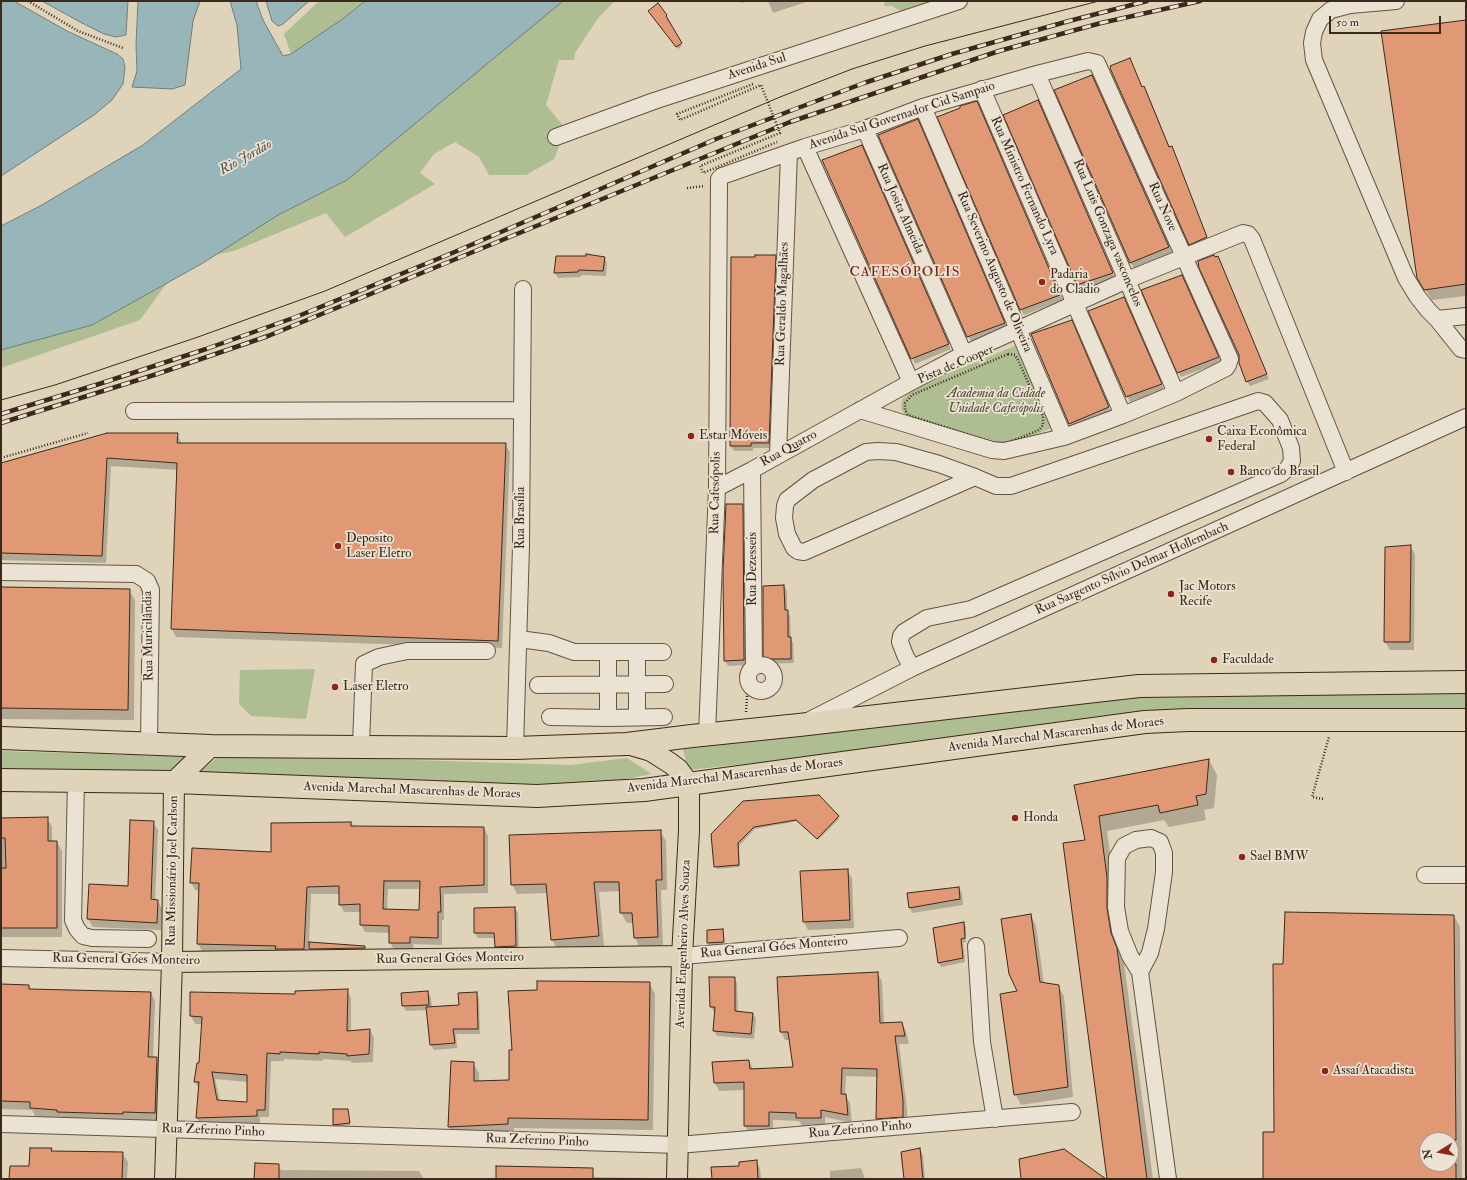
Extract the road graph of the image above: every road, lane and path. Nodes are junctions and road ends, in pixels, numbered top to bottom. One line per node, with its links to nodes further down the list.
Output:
1 (28, 1): 4 (path)
2 (959, 1): 11 (street, Avenida Sul)
3 (1396, 1): 21 (street)
4 (123, 48)
5 (1088, 61): 6 (street, Avenida Sul Governador Cid Sampaio); 16 (street, Rua Nove)
6 (1038, 74): 8 (street, Avenida Sul Governador Cid Sampaio); 17 (street, Rua Luis Gonzaga vasconcelos)
7 (754, 84): 12 (path, bridge)
8 (982, 89): 9 (street, Avenida Sul Governador Cid Sampaio); 19 (street, Rua Ministro Fernando Lyra)
9 (923, 107): 10 (street, Avenida Sul Governador Cid Sampaio); 22 (street, Rua Severino Augusto de Oliveira)
10 (865, 129): 13 (street, Avenida Sul Governador Cid Sampaio); 24 (street, Rua Josita Almeida)
11 (556, 137)
12 (777, 142)
13 (805, 147): 14 (street, Avenida Sul Governador Cid Sampaio); 25 (street)
14 (789, 153): 15 (street, Avenida Sul Governador Cid Sampaio); 35 (street, Rua Geraldo Magalhães)
15 (719, 180): 41 (street, Rua Cafesópolis)
16 (1185, 257): 17 (street, Rua Quatro); 26 (street, Rua Nove); 38 (street, Rua Quatro)
17 (1127, 280): 19 (street, Rua Quatro); 26 (street, Rua Luis Gonzaga vasconcelos)
18 (523, 289): 27 (street, Rua Brasília)
19 (1075, 303): 22 (street, Rua Quatro); 31 (street, Rua Ministro Fernando Lyra)
20 (1466, 316): 21 (street)
21 (1437, 319): 23 (street)
22 (1018, 329): 24 (street, Rua Quatro); 34 (street, Rua Severino Augusto de Oliveira)
23 (1466, 350)
24 (964, 354): 25 (street, Rua Quatro)
25 (911, 382): 28 (street, Rua Quatro)
26 (1176, 393): 31 (street)
27 (522, 410): 30 (street); 44 (street, Rua Brasília)
28 (860, 410): 34 (street); 35 (street, Rua Quatro)
29 (905, 410): 29 (path, Pista de Cooper)
30 (134, 412)
31 (1123, 415): 34 (street)
32 (1466, 417): 38 (street, Rua Sargento Sílvio Delmar Hollembach)
33 (88, 433): 36 (path)
34 (1064, 437)
35 (778, 455): 37 (street, Rua Quatro)
36 (1, 458)
37 (752, 470): 41 (street, Rua Quatro); 49 (street, Rua Dezesseis)
38 (1346, 472): 42 (street, Rua Sargento Sílvio Delmar Hollembach)
39 (1281, 474): 40 (street); 42 (street); 50 (street)
40 (975, 477): 40 (street)
41 (717, 488): 65 (street, Rua Cafesópolis)
42 (1301, 492): 50 (street, Rua Sargento Sílvio Delmar Hollembach)
43 (1, 572): 67 (street, Rua Muricilândia)
44 (523, 639): 46 (street); 71 (street, Rua Brasília)
45 (487, 651): 70 (street)
46 (608, 652): 47 (street); 53 (street)
47 (637, 652): 48 (street); 54 (street)
48 (662, 652)
49 (754, 667): 52 (street); 52 (street)
50 (912, 668): 64 (street, Rua Sargento Sílvio Delmar Hollembach)
51 (1466, 682): 64 (highway)
52 (748, 683): 57 (path)
53 (608, 684): 54 (street); 56 (street); 61 (street)
54 (637, 684): 55 (street); 59 (street)
55 (665, 684)
56 (538, 685)
57 (746, 714)
58 (550, 717): 61 (street)
59 (637, 717): 60 (street); 61 (street)
60 (664, 717)
61 (608, 718)
62 (1332, 720): 63 (highway, Avenida Marechal Mascarenhas de Moraes); 75 (highway, Avenida Marechal Mascarenhas de Moraes); 76 (path)
63 (1466, 720)
64 (799, 725): 65 (highway)
65 (707, 734): 68 (highway)
66 (1, 738): 67 (highway)
67 (149, 744): 69 (highway)
68 (627, 744): 71 (highway); 75 (main road)
69 (212, 746): 70 (highway); 74 (main road, Rua Missionário Joel Carlson)
70 (361, 746): 71 (highway)
71 (515, 748)
72 (1, 780): 73 (highway, Avenida Marechal Mascarenhas de Moraes)
73 (76, 781): 74 (highway, Avenida Marechal Mascarenhas de Moraes); 80 (street)
74 (174, 782): 75 (highway, Avenida Marechal Mascarenhas de Moraes); 84 (main road, Rua Missionário Joel Carlson)
75 (689, 784): 82 (main road, Avenida Engenheiro Alves Souza)
76 (1323, 799)
77 (1425, 875): 78 (street)
78 (1466, 875)
79 (899, 938): 82 (street, Rua General Góes Monteiro)
80 (148, 939)
81 (976, 946): 87 (street)
82 (682, 956): 84 (main road, Rua General Góes Monteiro); 90 (main road, Avenida Engenheiro Alves Souza)
83 (1, 958): 84 (street, Rua General Góes Monteiro)
84 (172, 962): 89 (main road, Rua Missionário Joel Carlson)
85 (1140, 972): 85 (street); 93 (street)
86 (1072, 1112): 87 (street, Rua Zeferino Pinho)
87 (995, 1119): 90 (street, Rua Zeferino Pinho)
88 (1, 1124): 89 (street, Rua Zeferino Pinho)
89 (167, 1129): 90 (street, Rua Zeferino Pinho); 91 (main road, Rua Missionário Joel Carlson)
90 (678, 1145): 92 (main road, Avenida Engenheiro Alves Souza)
91 (165, 1179)
92 (677, 1179)
93 (1168, 1179)

